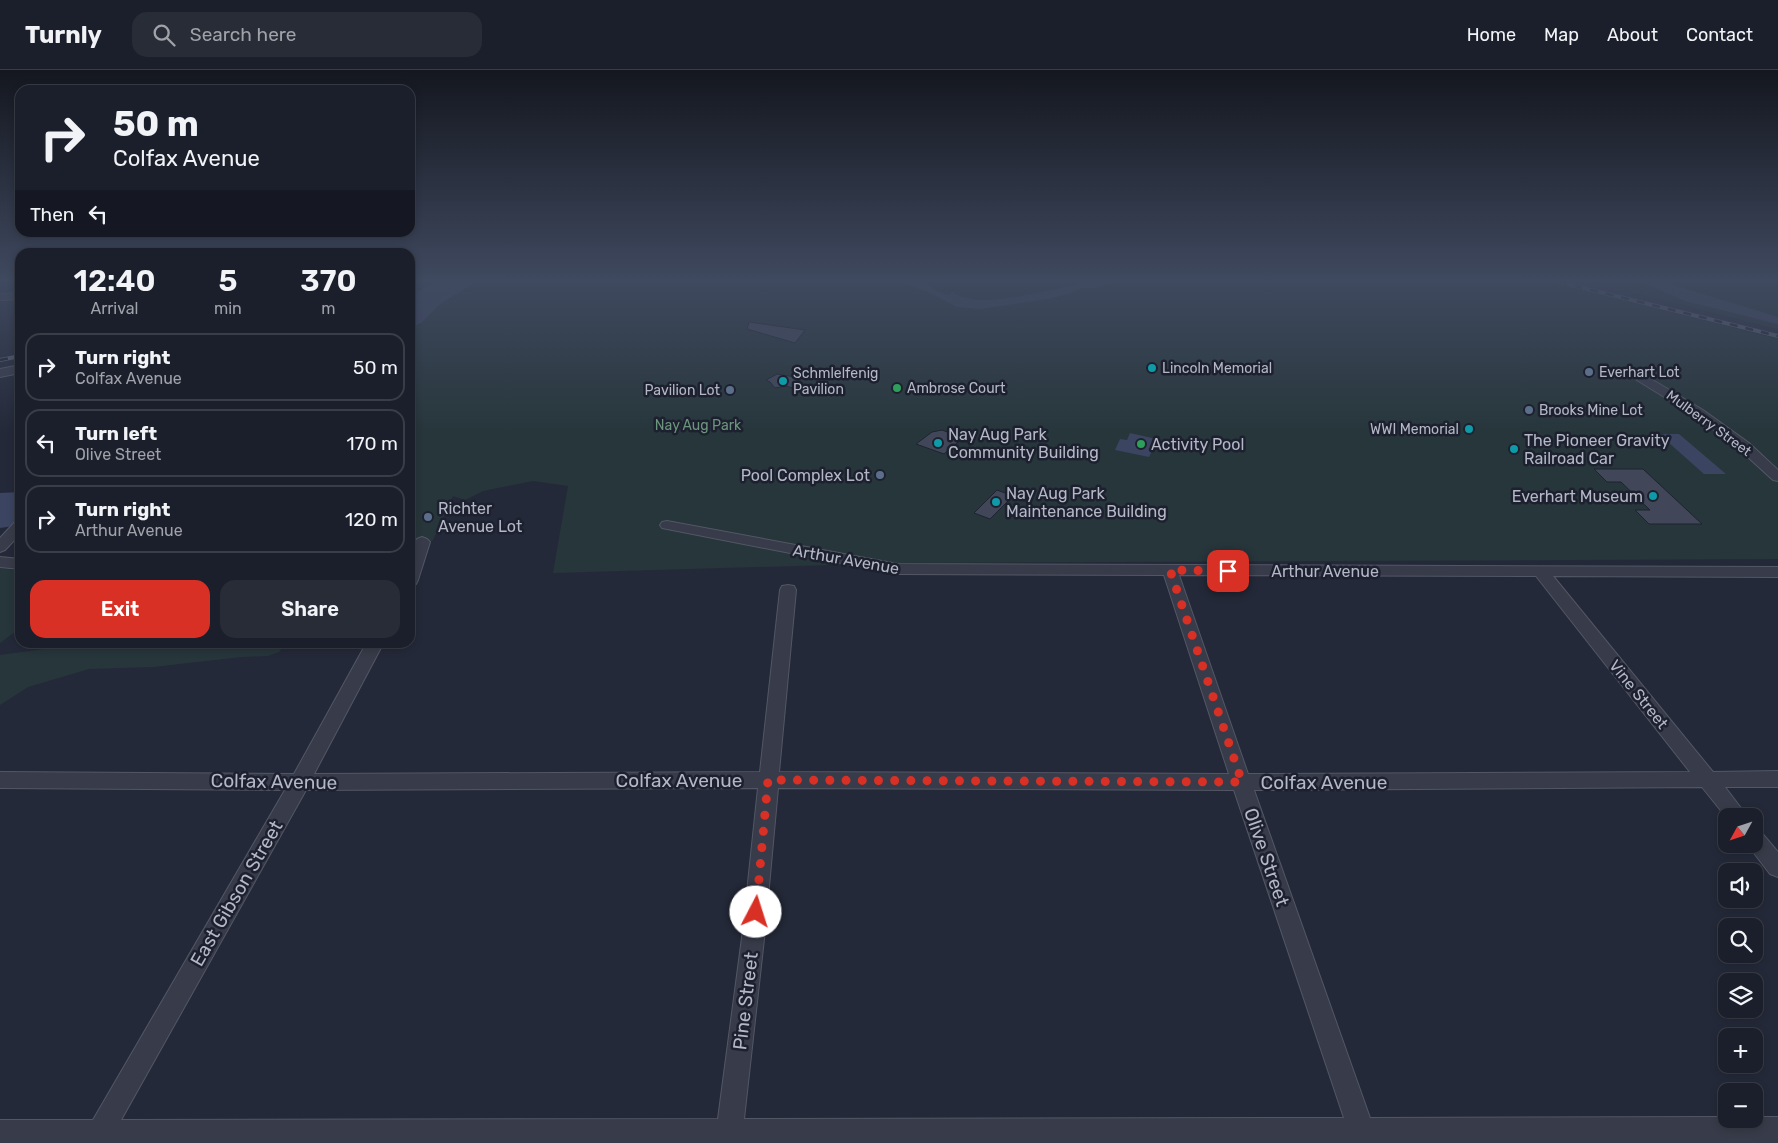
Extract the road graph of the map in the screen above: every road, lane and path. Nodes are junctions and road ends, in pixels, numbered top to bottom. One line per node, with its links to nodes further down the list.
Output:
1 (15, 370): 2 (street)
2 (0, 373)
3 (1636, 374): 4 (street, Mulberry Street)
4 (1778, 476)
5 (667, 525): 12 (street, Arthur Avenue)
6 (15, 531): 8 (street)
7 (422, 542): 11 (street)
8 (0, 547)
9 (0, 562): 10 (street)
10 (15, 564)
11 (415, 564)
12 (1170, 570): 13 (street, Arthur Avenue); 22 (street, Olive Street)
13 (1541, 572): 14 (street, Arthur Avenue); 17 (street, Vine Street)
14 (1778, 572)
15 (788, 590): 20 (street, Pine Street)
16 (373, 648): 21 (street, East Gibson Street)
17 (1708, 779): 18 (street, Colfax Avenue); 22 (street, Colfax Avenue); 23 (street, Vine Street)
18 (1778, 779)
19 (0, 780): 21 (street, Colfax Avenue)
20 (768, 780): 21 (street, Colfax Avenue); 22 (street, Colfax Avenue); 30 (street, Pine Street)
21 (300, 782): 29 (street, East Gibson Street)
22 (1242, 782): 28 (street, Olive Street)
23 (1731, 808)
24 (1763, 849): 25 (street)
25 (1778, 868)
26 (1778, 1130): 28 (street)
27 (0, 1133): 29 (street)
28 (1364, 1136): 30 (street)
29 (97, 1138): 30 (street)
30 (728, 1138)

